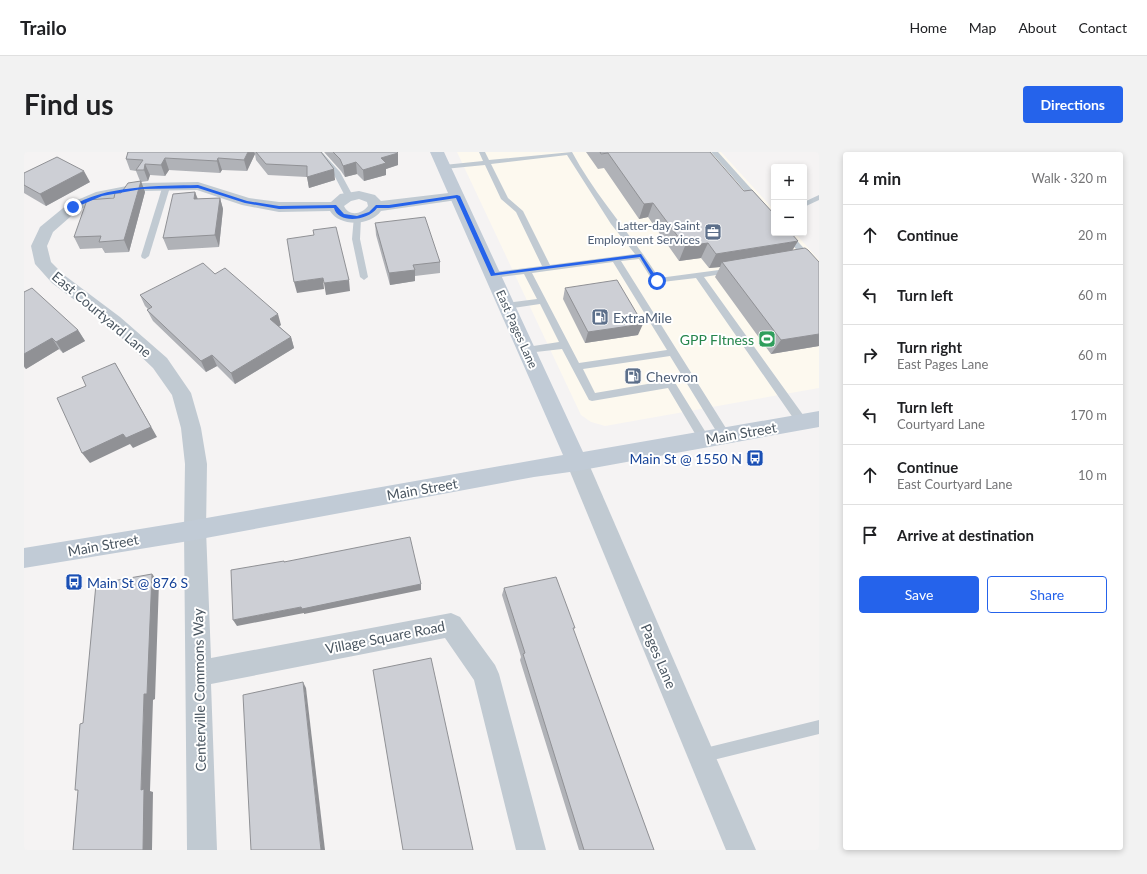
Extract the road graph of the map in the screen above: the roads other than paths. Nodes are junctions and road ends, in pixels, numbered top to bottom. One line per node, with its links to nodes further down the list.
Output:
1 (318, 152): 8 (lane)
2 (482, 152): 6 (lane)
3 (568, 152): 6 (lane); 18 (lane)
4 (714, 152): 14 (lane)
5 (440, 159): 6 (lane); 9 (main road, East Pages Lane)
6 (487, 162): 20 (lane)
7 (166, 187): 12 (street, East Courtyard Lane); 17 (lane); 37 (street, East Courtyard Lane)
8 (349, 196): 12 (street); 13 (street)
9 (457, 196): 13 (street); 24 (main road, East Pages Lane)
10 (819, 197): 11 (lane)
11 (807, 203)
12 (336, 206): 15 (street)
13 (376, 206): 15 (street)
14 (771, 216)
15 (357, 218): 26 (lane)
16 (788, 236): 22 (lane)
17 (146, 256)
18 (641, 256): 19 (lane); 25 (lane)
19 (615, 259): 20 (lane); 31 (lane)
20 (547, 268): 23 (lane)
21 (742, 268): 25 (lane)
22 (819, 270)
23 (527, 271): 24 (lane); 27 (lane)
24 (493, 275): 28 (main road, East Pages Lane)
25 (698, 275): 33 (lane)
26 (364, 276)
27 (542, 301): 28 (lane); 29 (lane)
28 (507, 306): 30 (main road, East Pages Lane)
29 (565, 345): 30 (lane); 32 (lane)
30 (527, 350): 36 (main road, East Pages Lane)
31 (673, 352): 32 (lane); 34 (lane)
32 (576, 367): 35 (lane)
33 (810, 420): 34 (main road, Main Street)
34 (725, 436): 35 (main road, Main Street)
35 (704, 440): 36 (main road, Main Street)
36 (577, 462): 37 (main road, Main Street); 41 (street, Pages Lane)
37 (195, 530): 38 (main road, Main Street); 39 (street, Centerville Commons Way)
38 (24, 558)
39 (199, 673): 42 (street, Centerville Commons Way); 43 (street, Village Square Road)
40 (819, 727): 41 (lane)
41 (701, 756): 44 (street, Pages Lane)
42 (202, 850)
43 (531, 850)
44 (741, 850)

